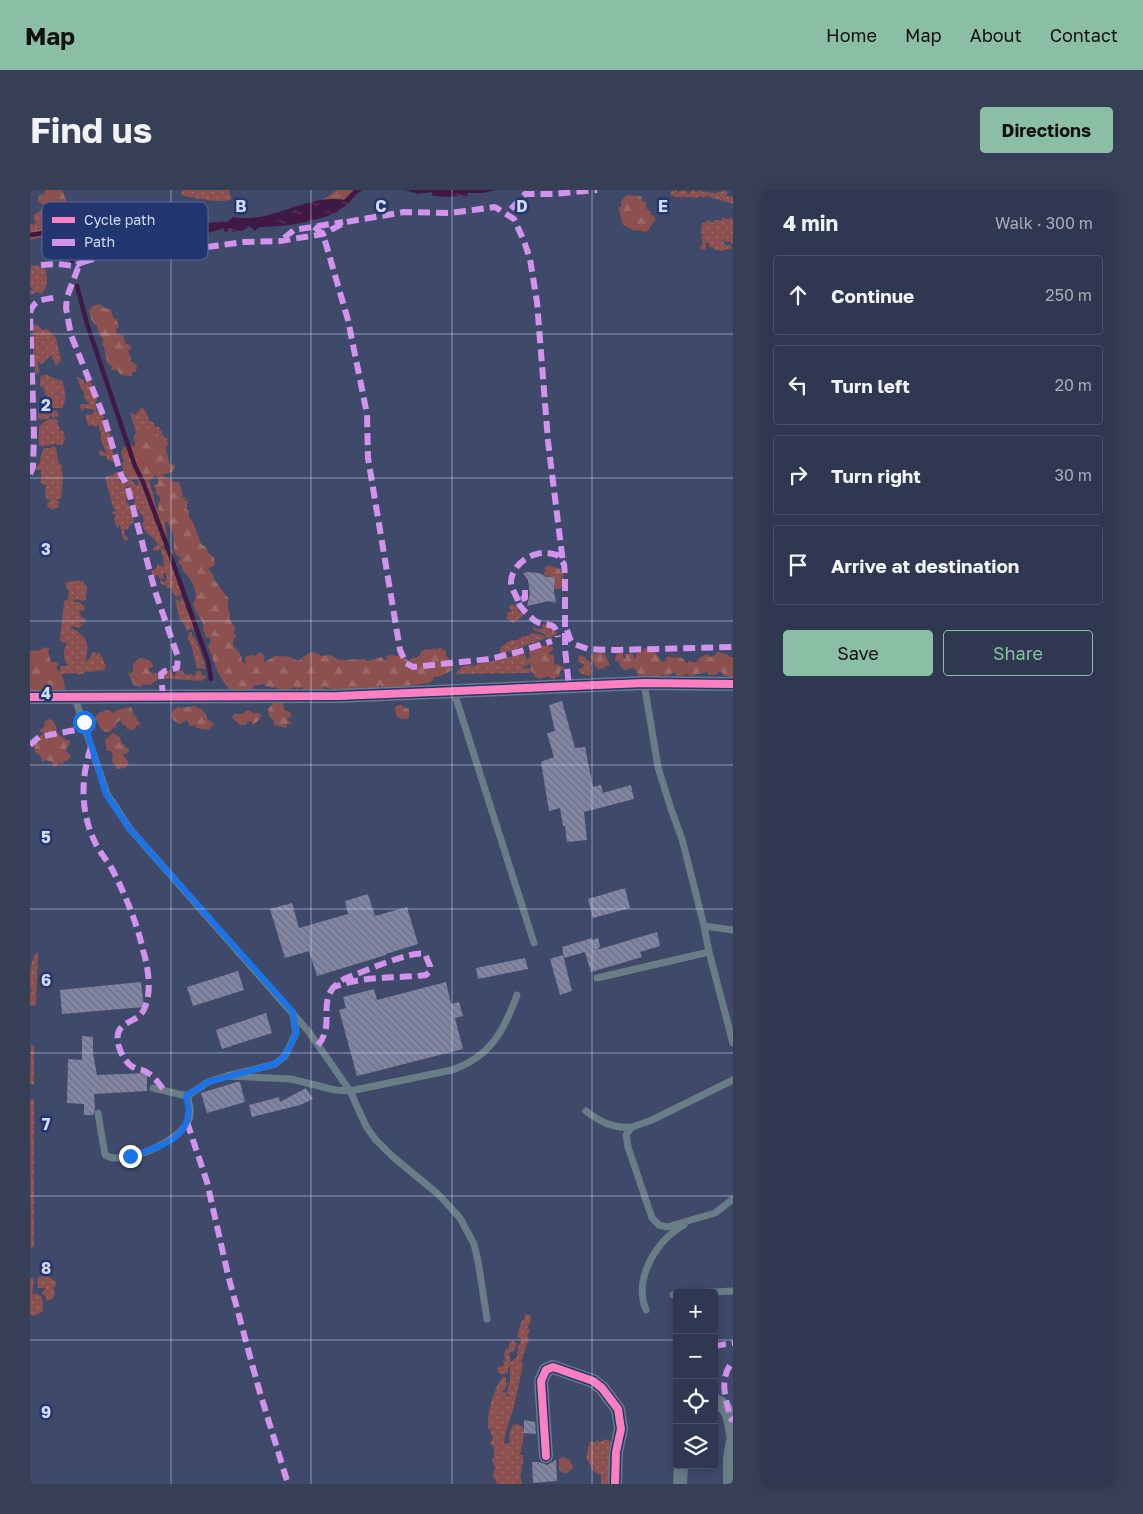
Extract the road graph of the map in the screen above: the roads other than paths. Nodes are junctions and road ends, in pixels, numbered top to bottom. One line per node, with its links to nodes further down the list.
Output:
1 (644, 683): 2 (street); 3 (street); 6 (lane)
2 (733, 684)
3 (454, 692): 5 (street); 8 (lane)
4 (30, 697): 5 (street)
5 (75, 698): 12 (lane)
6 (704, 926): 7 (lane); 9 (lane)
7 (733, 930)
8 (534, 943)
9 (709, 952): 10 (lane); 13 (lane)
10 (597, 978)
11 (517, 995): 17 (lane)
12 (293, 1012): 14 (lane); 17 (lane)
13 (733, 1044)
14 (227, 1076): 17 (lane); 18 (lane)
15 (733, 1080): 21 (lane)
16 (153, 1088): 18 (lane)
17 (350, 1091): 27 (lane)
18 (186, 1096): 20 (lane)
19 (586, 1111): 21 (lane)
20 (98, 1113)
21 (632, 1127): 23 (lane)
22 (733, 1199): 23 (lane)
23 (693, 1220): 26 (lane)
24 (733, 1291): 25 (lane)
25 (718, 1292)
26 (646, 1310)
27 (487, 1319)
28 (718, 1403): 29 (street)
29 (733, 1435)
30 (733, 1441): 35 (street)
31 (546, 1456): 33 (street)
32 (681, 1469): 34 (street)
33 (615, 1484)
34 (680, 1484)
35 (730, 1484)

